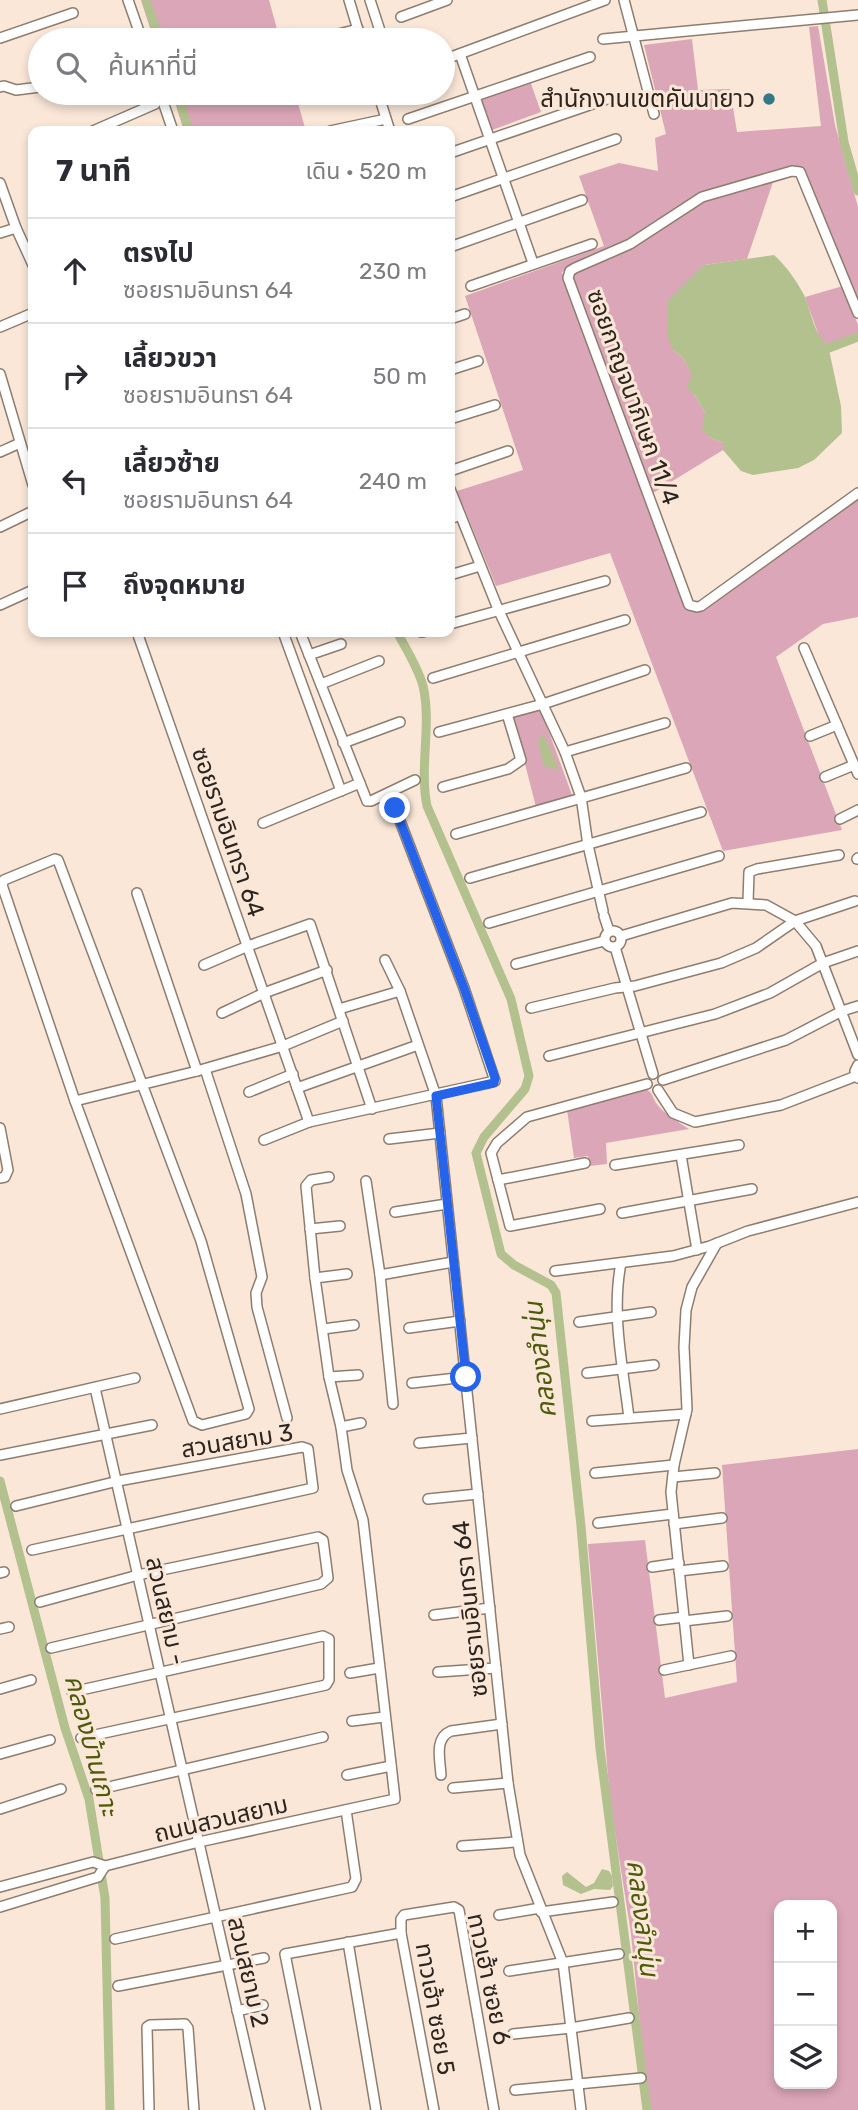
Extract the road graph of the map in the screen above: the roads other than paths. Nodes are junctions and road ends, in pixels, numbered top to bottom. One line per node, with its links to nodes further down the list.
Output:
1 (128, 0): 12 (street)
2 (349, 0): 13 (street)
3 (370, 0): 14 (street)
4 (447, 0): 9 (street)
5 (605, 0): 18 (street)
6 (624, 0): 15 (street)
7 (73, 13): 11 (street)
8 (858, 15): 15 (street)
9 (401, 17)
10 (28, 28): 16 (street)
11 (29, 28)
12 (138, 28)
13 (358, 28)
14 (379, 28)
15 (635, 36): 17 (street); 31 (street)
16 (0, 38)
17 (603, 39)
18 (460, 54): 19 (street); 24 (street)
19 (455, 56)
20 (590, 57): 24 (street)
21 (0, 73): 22 (street)
22 (2, 86): 23 (street)
23 (28, 88)
24 (475, 96): 26 (street); 38 (street)
25 (607, 99): 38 (street)
26 (455, 103)
27 (153, 105): 34 (street)
28 (164, 105): 35 (street)
29 (382, 105): 32 (street)
30 (449, 105): 33 (street)
31 (654, 114)
32 (386, 119): 36 (street); 37 (street)
33 (408, 119)
34 (104, 126)
35 (171, 126)
36 (353, 126)
37 (388, 126)
38 (490, 139): 40 (street); 41 (street)
39 (616, 139): 41 (street)
40 (455, 151)
41 (503, 178): 43 (street); 45 (street)
42 (0, 183): 46 (street)
43 (455, 195)
44 (582, 200): 45 (street)
45 (519, 223): 49 (street); 51 (street)
46 (16, 228): 47 (street); 50 (street)
47 (0, 233)
48 (592, 244): 51 (street)
49 (455, 245)
50 (28, 254)
51 (533, 263): 52 (street)
52 (471, 286)
53 (858, 313): 68 (street, ซอยกาญจนาภิเษก 11/4)
54 (465, 314): 56 (street)
55 (28, 315): 57 (street)
56 (455, 317)
57 (0, 327)
58 (478, 361): 59 (street)
59 (455, 368)
60 (1, 378): 63 (street)
61 (495, 405): 62 (street)
62 (455, 417)
63 (20, 443): 65 (street); 66 (street)
64 (509, 451): 67 (street)
65 (0, 452)
66 (28, 469)
67 (455, 469)
68 (858, 493)
69 (455, 502): 71 (street)
70 (28, 513): 73 (street)
71 (460, 515): 72 (street); 74 (street)
72 (455, 517)
73 (0, 527)
74 (480, 566): 75 (street); 79 (street)
75 (455, 574)
76 (605, 581): 79 (street)
77 (28, 592): 78 (street)
78 (0, 605)
79 (498, 609): 81 (street); 87 (street)
80 (625, 620): 87 (street)
81 (455, 622)
82 (139, 637): 128 (street, ซอยรามอินทรา 64)
83 (285, 637): 108 (street)
84 (302, 637): 88 (street)
85 (341, 644): 88 (street)
86 (804, 648): 97 (street)
87 (519, 654): 91 (street); 93 (street)
88 (309, 655): 92 (street)
89 (379, 661): 92 (street)
90 (645, 670): 93 (street)
91 (433, 678)
92 (321, 684): 100 (street)
93 (543, 704): 94 (street); 101 (street)
94 (507, 714): 98 (street); 107 (street)
95 (400, 722): 100 (street)
96 (664, 723): 101 (street)
97 (837, 725): 99 (street); 103 (street)
98 (439, 732)
99 (810, 736)
100 (343, 743): 106 (street)
101 (565, 752): 109 (street)
102 (686, 768): 109 (street)
103 (856, 770): 104 (street)
104 (825, 777)
105 (415, 780): 106 (street)
106 (360, 783): 108 (street)
107 (443, 787)
108 (341, 791): 114 (street)
109 (580, 797): 115 (street); 116 (street)
110 (395, 808): 162 (street)
111 (858, 810): 113 (street)
112 (701, 812): 116 (street)
113 (839, 819)
114 (263, 823)
115 (456, 834)
116 (588, 845): 119 (street); 120 (street)
117 (839, 855): 123 (street)
118 (719, 856): 120 (street)
119 (470, 878)
120 (600, 891): 125 (street); 126 (street)
121 (136, 892): 152 (street)
122 (855, 901): 124 (street)
123 (748, 902): 124 (street); 127 (street)
124 (794, 921): 132 (street); 136 (street)
125 (489, 923)
126 (607, 936): 127 (street); 129 (street); 133 (street)
127 (621, 936): 129 (street)
128 (248, 946): 134 (street); 135 (street); 138 (street, ซอยรามอินทรา 64)
129 (615, 947): 136 (street)
130 (858, 951): 132 (street)
131 (385, 960): 137 (street, ซอยรามอินทรา 64)
132 (823, 963): 142 (street); 145 (street)
133 (516, 964)
134 (204, 965)
135 (327, 970): 138 (street); 141 (street)
136 (627, 987): 140 (street); 145 (street)
137 (400, 991): 141 (street); 146 (street, ซอยรามอินทรา 64)
138 (264, 993): 143 (street); 147 (street, ซอยรามอินทรา 64)
139 (858, 1006): 142 (street)
140 (531, 1008)
141 (339, 1009): 144 (street)
142 (842, 1011): 148 (street); 156 (street)
143 (222, 1013)
144 (343, 1021): 147 (street); 151 (street)
145 (640, 1033): 149 (street); 154 (street)
146 (418, 1045): 151 (street); 162 (street, ซอยรามอินทรา 64)
147 (283, 1046): 152 (street); 153 (street, ซอยรามอินทรา 64)
148 (858, 1055)
149 (549, 1056)
150 (858, 1065): 155 (street)
151 (358, 1067): 159 (street); 164 (street)
152 (201, 1070): 158 (street); 214 (street)
153 (293, 1074): 159 (street, ซอยรามอินทรา 64); 161 (street)
154 (653, 1074): 156 (street); 157 (street)
155 (857, 1077): 160 (street)
156 (663, 1080): 160 (street)
157 (647, 1084): 160 (street); 176 (street)
158 (143, 1085): 163 (street); 163 (street); 163 (street)
159 (297, 1088): 165 (street, ซอยรามอินทรา 64)
160 (658, 1090)
161 (249, 1092)
162 (436, 1096): 164 (street); 167 (street, ซอยรามอินทรา 64)
163 (75, 1101)
164 (372, 1109): 165 (street)
165 (309, 1122): 169 (street)
166 (0, 1128): 175 (street)
167 (440, 1133): 168 (street); 181 (street, ซอยรามอินทรา 64)
168 (389, 1139)
169 (264, 1140)
170 (739, 1145): 171 (street)
171 (681, 1155): 173 (street); 179 (street)
172 (585, 1163): 176 (street)
173 (615, 1165)
174 (330, 1177): 186 (street)
175 (0, 1178)
176 (498, 1180): 182 (street)
177 (366, 1181): 193 (street)
178 (752, 1189): 179 (street)
179 (689, 1200): 184 (street); 188 (street)
180 (858, 1202): 187 (street)
181 (447, 1204): 183 (street); 189 (street, ซอยรามอินทรา 64)
182 (600, 1209)
183 (395, 1212)
184 (622, 1213)
185 (340, 1226): 186 (street)
186 (310, 1229): 194 (street)
187 (717, 1243): 188 (street); 213 (street)
188 (697, 1250): 190 (street)
189 (453, 1262): 193 (street); 197 (street, ซอยรามอินทรา 64)
190 (621, 1262): 191 (street); 196 (street)
191 (555, 1271)
192 (347, 1275): 194 (street)
193 (380, 1275): 211 (street)
194 (315, 1278): 201 (street)
195 (652, 1312): 196 (street)
196 (617, 1317): 198 (street); 203 (street)
197 (460, 1321): 200 (street); 207 (street, ซอยรามอินทรา 64)
198 (579, 1322)
199 (354, 1325): 201 (street)
200 (409, 1328)
201 (323, 1329): 206 (street)
202 (654, 1365): 203 (street)
203 (623, 1369): 204 (street); 215 (street)
204 (587, 1373)
205 (358, 1375): 206 (street)
206 (329, 1377): 219 (street)
207 (466, 1377): 209 (street); 221 (street, ซอยรามอินทรา 64)
208 (135, 1378): 210 (street)
209 (412, 1383)
210 (95, 1388): 212 (street); 220 (street, สวนสยาม -)
211 (393, 1404)
212 (0, 1409)
213 (686, 1414): 215 (street); 224 (street)
214 (286, 1418)
215 (629, 1418): 216 (street)
216 (592, 1422)
217 (361, 1423): 219 (street)
218 (152, 1425): 220 (street)
219 (341, 1427): 251 (street)
220 (108, 1435): 223 (street); 228 (street, สวนสยาม -)
221 (472, 1438): 222 (street); 229 (street, ซอยรามอินทรา 64)
222 (419, 1443)
223 (1, 1455)
224 (674, 1465): 225 (street); 227 (street)
225 (595, 1473)
226 (715, 1473): 227 (street)
227 (673, 1477): 233 (street)
228 (117, 1481): 231 (street, สวนสยาม 3); 235 (street, สวนสยาม -); 235 (street, สวนสยาม 3)
229 (478, 1494): 230 (street); 242 (street, ซอยรามอินทรา 64)
230 (428, 1499)
231 (16, 1506)
232 (722, 1518): 233 (street)
233 (674, 1519): 234 (street); 239 (street)
234 (598, 1523)
235 (127, 1528): 236 (street, สวนสยาม 3); 240 (street, สวนสยาม -)
236 (32, 1550)
237 (723, 1566): 239 (street)
238 (652, 1567): 239 (street)
239 (679, 1567): 245 (street)
240 (138, 1575): 241 (street); 247 (street, สวนสยาม -); 247 (street)
241 (40, 1602)
242 (490, 1608): 243 (street); 252 (street, ซอยรามอินทรา 64)
243 (434, 1615)
244 (727, 1616): 245 (street)
245 (684, 1619): 246 (street); 250 (street)
246 (659, 1620)
247 (149, 1625): 248 (street); 254 (street, สวนสยาม -)
248 (51, 1648)
249 (731, 1656): 250 (street)
250 (689, 1665): 253 (street)
251 (379, 1668): 256 (street); 260 (street)
252 (496, 1668): 255 (street); 263 (street, ซอยรามอินทรา 64)
253 (664, 1670)
254 (160, 1672): 259 (street); 261 (street, สวนสยาม -); 261 (street)
255 (438, 1672)
256 (350, 1673)
257 (31, 1680): 258 (street)
258 (0, 1689)
259 (72, 1692)
260 (384, 1717): 262 (street); 268 (street)
261 (171, 1718): 265 (street); 269 (street, สวนสยาม -)
262 (352, 1721)
263 (502, 1724): 271 (street); 272 (street, ซอยรามอินทรา 64)
264 (323, 1737): 269 (street)
265 (81, 1738)
266 (50, 1740): 267 (street)
267 (0, 1754)
268 (391, 1766): 270 (street); 277 (street, ถนนสวนสยาม)
269 (183, 1769): 275 (street); 278 (street, สวนสยาม -)
270 (347, 1774)
271 (440, 1775)
272 (508, 1783): 273 (street); 279 (street, ซอยรามอินทรา 64)
273 (453, 1788)
274 (61, 1789): 276 (street)
275 (96, 1790)
276 (0, 1809)
277 (346, 1810): 278 (street, ถนนสวนสยาม); 286 (street)
278 (199, 1842): 281 (street, ถนนสวนสยาม); 286 (street, สวนสยาม 2)
279 (516, 1842): 280 (street); 285 (street, ซอยรามอินทรา 64)
280 (462, 1846)
281 (104, 1867): 282 (street); 284 (street)
282 (0, 1887)
283 (613, 1902): 285 (street)
284 (0, 1907)
285 (541, 1910): 288 (street); 294 (street, ซอยรามอินทรา 64)
286 (216, 1915): 290 (street); 295 (street, สวนสยาม 2)
287 (404, 1915): 289 (street, ทาวเฮ้า ซอย 5); 312 (street, ทาวเฮ้า ซอย 6)
288 (499, 1916)
289 (401, 1933): 291 (street); 311 (street, ทาวเฮ้า ซอย 5)
290 (115, 1939)
291 (348, 1942): 309 (street); 310 (street)
292 (619, 1954): 294 (street)
293 (264, 1958): 295 (street)
294 (563, 1963): 296 (street); 301 (street, ซอยรามอินทรา 64)
295 (227, 1966): 297 (street); 299 (street, สวนสยาม 2)
296 (509, 1971)
297 (118, 1986)
298 (263, 2005): 299 (street)
299 (237, 2011): 308 (street, สวนสยาม 2)
300 (629, 2018): 301 (street)
301 (571, 2028): 302 (street); 304 (street, ซอยรามอินทรา 64)
302 (513, 2034)
303 (641, 2078): 304 (street)
304 (578, 2084): 305 (street); 313 (street, ซอยรามอินทรา 64)
305 (515, 2090)
306 (149, 2110): 307 (street)
307 (194, 2110)
308 (260, 2110)
309 (316, 2110)
310 (376, 2110)
311 (434, 2110)
312 (494, 2110)
313 (581, 2110)

